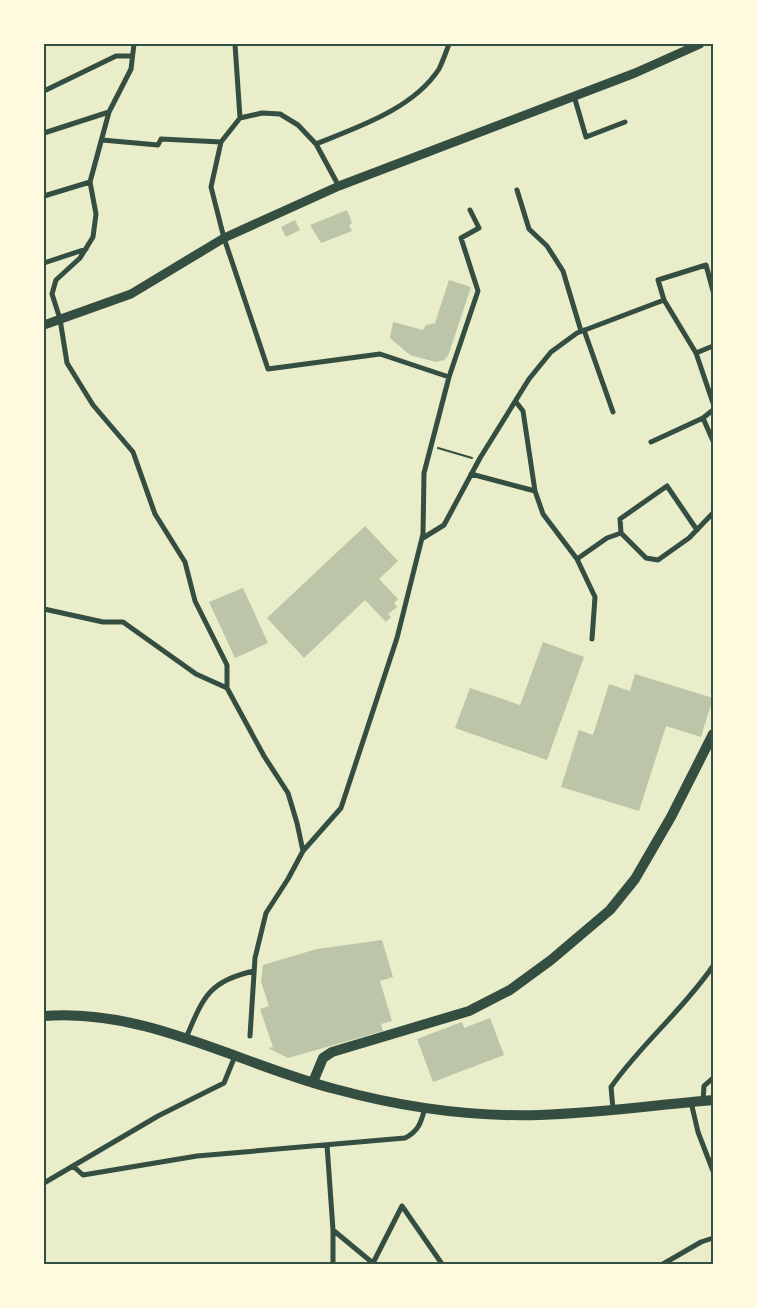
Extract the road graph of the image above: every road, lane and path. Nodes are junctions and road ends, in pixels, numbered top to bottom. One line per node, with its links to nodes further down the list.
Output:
1 (134, 44): 5 (street)
2 (235, 44): 9 (street)
3 (449, 44): 14 (street)
4 (700, 44): 7 (street)
5 (132, 56): 6 (street); 8 (street)
6 (44, 91)
7 (574, 96): 10 (street); 20 (street)
8 (110, 112): 11 (street); 12 (street)
9 (240, 118): 13 (street); 14 (street)
10 (625, 122)
11 (44, 133)
12 (102, 140): 13 (street); 16 (street)
13 (221, 142): 20 (street)
14 (316, 144): 15 (street)
15 (336, 181)
16 (90, 182): 18 (street); 21 (street)
17 (517, 190): 27 (street)
18 (44, 196)
19 (470, 210): 30 (street)
20 (224, 238): 25 (street); 30 (street)
21 (86, 249): 22 (street); 25 (street)
22 (44, 263)
23 (713, 291): 24 (street)
24 (664, 300): 27 (street); 29 (street)
25 (60, 319): 26 (street); 50 (street)
26 (44, 325)
27 (582, 331): 31 (street); 34 (street)
28 (713, 346): 29 (street)
29 (696, 353): 32 (street)
30 (449, 377): 38 (street)
31 (516, 402): 39 (street); 41 (street)
32 (713, 403)
33 (713, 410): 35 (street)
34 (613, 412)
35 (703, 418): 36 (street); 37 (street)
36 (713, 441)
37 (650, 442)
38 (431, 446): 39 (path); 46 (street)
39 (479, 460): 40 (street)
40 (472, 474): 41 (street); 46 (street)
41 (535, 491): 47 (street)
42 (713, 507): 43 (street)
43 (713, 514): 44 (street)
44 (697, 530): 45 (street); 45 (street)
45 (621, 533): 47 (street)
46 (422, 538): 52 (street)
47 (578, 559): 49 (street)
48 (44, 609): 50 (street)
49 (592, 640)
50 (228, 688): 52 (street)
51 (713, 734): 60 (main road)
52 (303, 851): 54 (street)
53 (713, 966): 64 (street)
54 (254, 971): 56 (street); 57 (street)
55 (44, 1016): 57 (main road)
56 (250, 1036)
57 (186, 1038): 58 (main road)
58 (235, 1056): 60 (main road); 66 (street)
59 (713, 1078): 61 (street)
60 (313, 1082): 63 (main road)
61 (708, 1100): 62 (main road)
62 (691, 1102): 64 (main road); 67 (street)
63 (425, 1108): 64 (main road); 65 (street)
64 (613, 1109)
65 (327, 1145): 66 (street); 69 (street)
66 (72, 1166): 68 (street)
67 (713, 1171)
68 (44, 1182)
69 (333, 1230): 71 (street); 72 (street)
70 (713, 1238): 74 (street)
71 (373, 1263): 73 (street)
72 (333, 1264)
73 (442, 1264)
74 (663, 1264)

